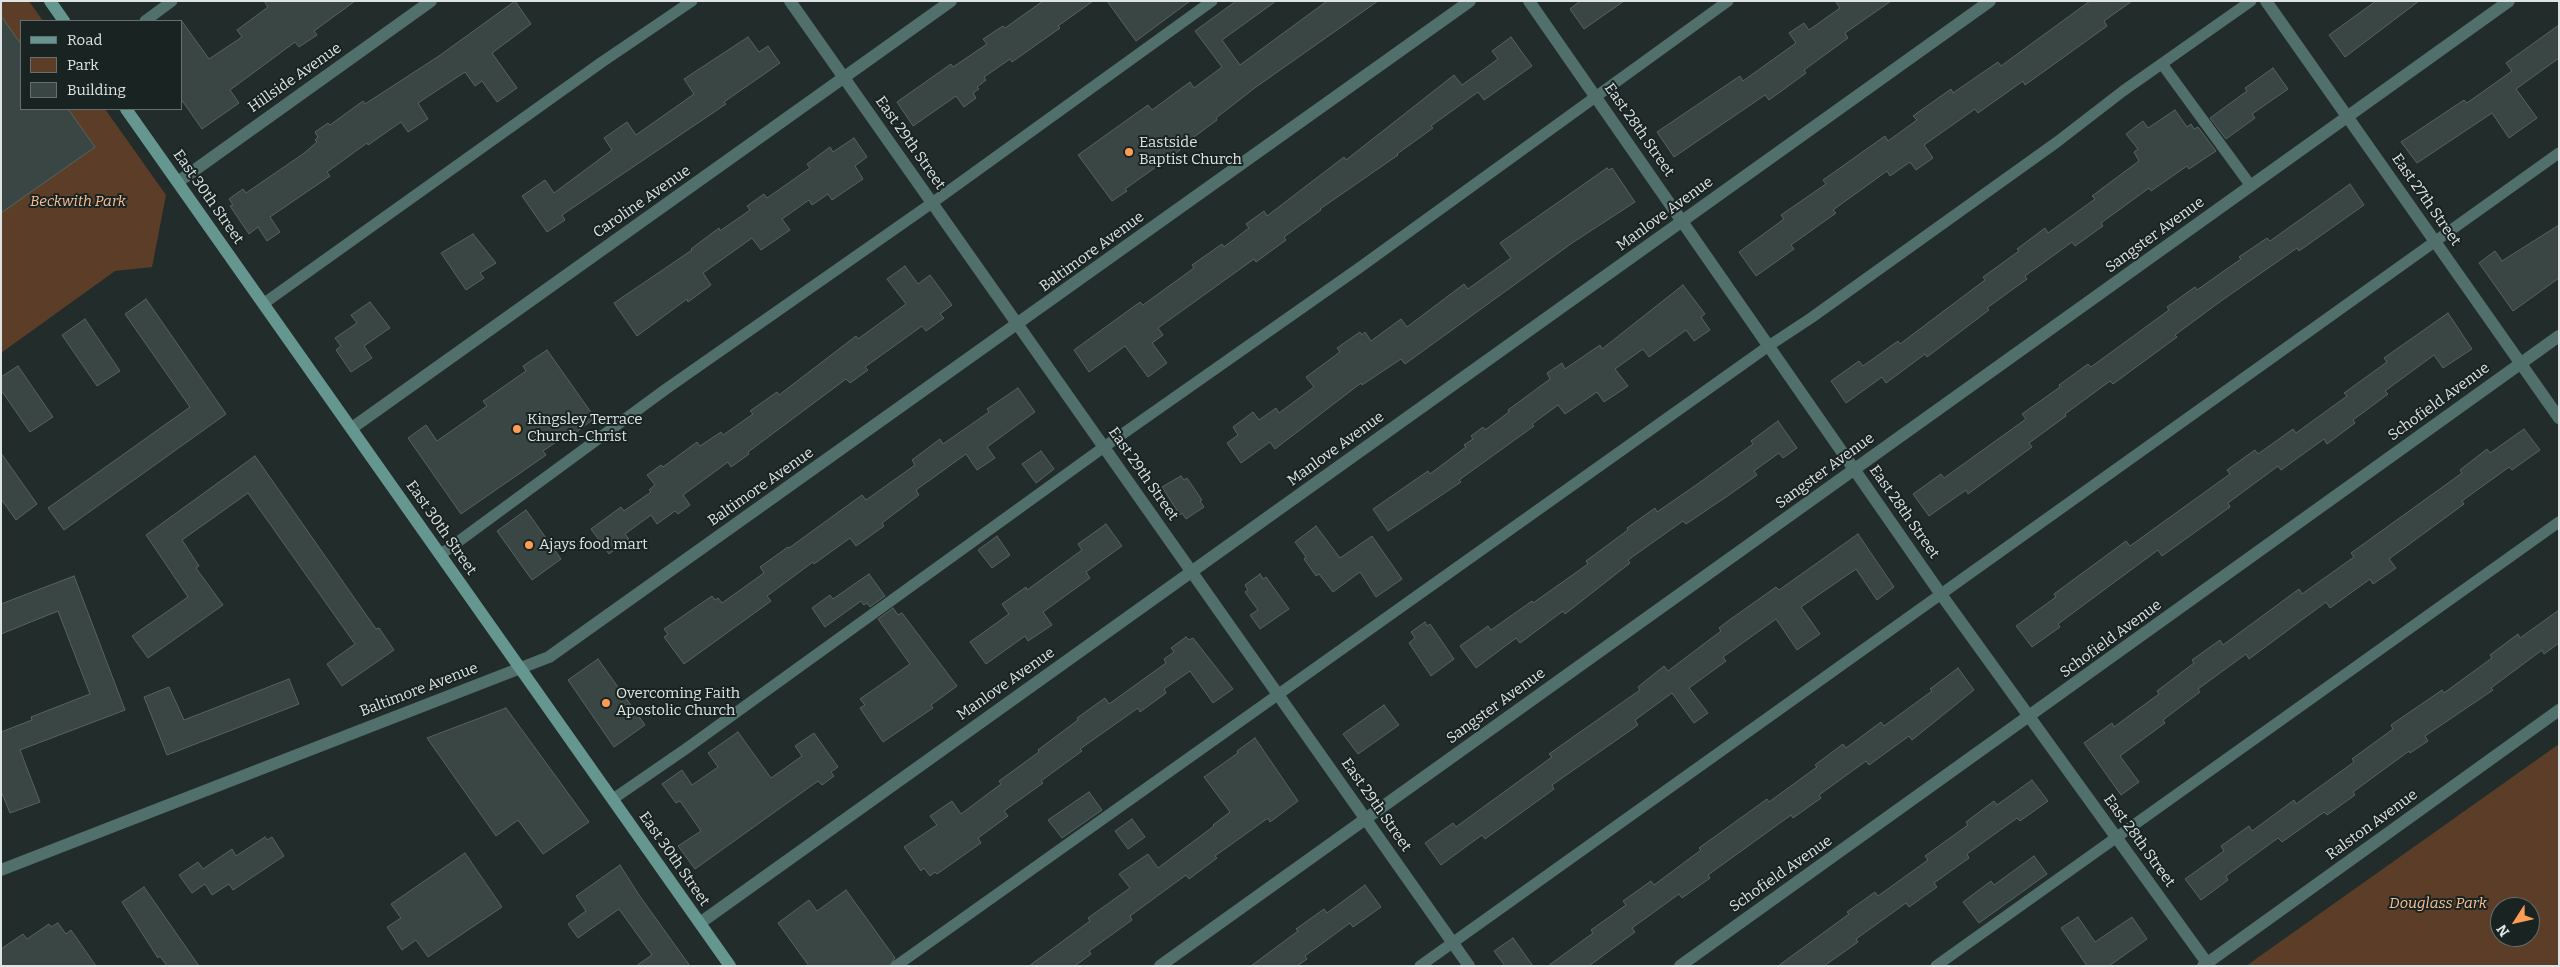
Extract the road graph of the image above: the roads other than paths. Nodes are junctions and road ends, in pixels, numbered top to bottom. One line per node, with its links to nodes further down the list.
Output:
1 (50, 1): 15 (main road)
2 (172, 1): 16 (lane)
3 (431, 1): 23 (street, Hillside Avenue)
4 (692, 1): 28 (lane)
5 (790, 1): 18 (street, East 29th Street)
6 (951, 1): 18 (street, Caroline Avenue)
7 (1212, 1): 25 (lane)
8 (1470, 1): 29 (street, Baltimore Avenue)
9 (1529, 1): 19 (street, East 28th Street)
10 (1728, 1): 19 (lane)
11 (1990, 1): 26 (street, Manlove Avenue)
12 (2251, 1): 17 (lane)
13 (2266, 1): 21 (street, East 27th Street)
14 (2509, 1): 21 (street, Sangster Avenue)
15 (63, 20)
16 (146, 20)
17 (2162, 64): 24 (lane); 31 (lane)
18 (844, 78): 25 (street, East 29th Street); 34 (street, Caroline Avenue)
19 (1596, 97): 26 (street, East 28th Street); 35 (lane)
20 (127, 110): 23 (main road, East 30th Street)
21 (2347, 116): 24 (street, Sangster Avenue); 27 (street, East 27th Street)
22 (2559, 153): 27 (lane)
23 (178, 182): 28 (main road, East 30th Street)
24 (2251, 186): 36 (street, Sangster Avenue)
25 (932, 203): 29 (street, East 29th Street); 38 (lane)
26 (1683, 221): 31 (street, East 28th Street); 39 (street, Manlove Avenue)
27 (2434, 240): 32 (street, East 27th Street); 40 (lane)
28 (263, 304): 34 (main road, East 30th Street)
29 (1018, 325): 35 (street, East 29th Street); 41 (street, Baltimore Avenue)
30 (2559, 336): 32 (street, Schofield Avenue)
31 (1770, 345): 36 (street, East 28th Street); 42 (lane)
32 (2520, 364): 33 (street, East 27th Street); 44 (street, Schofield Avenue)
33 (2559, 418)
34 (352, 428): 38 (main road, East 30th Street)
35 (1104, 447): 39 (street, East 29th Street); 45 (lane)
36 (1855, 470): 40 (street, East 28th Street); 46 (street, Sangster Avenue)
37 (2559, 522): 47 (lane)
38 (440, 555): 41 (main road, East 30th Street)
39 (1191, 572): 42 (street, East 29th Street); 49 (street, Manlove Avenue)
40 (1940, 592): 44 (street, East 28th Street); 50 (lane)
41 (520, 668): 45 (main road, East 30th Street); 48 (street, Baltimore Avenue)
42 (1279, 696): 46 (street, East 29th Street); 53 (lane)
43 (2559, 710): 51 (street, Ralston Avenue)
44 (2029, 717): 47 (street, East 28th Street); 57 (street, Schofield Avenue)
45 (612, 799): 49 (main road, East 30th Street)
46 (1366, 819): 50 (street, East 29th Street); 54 (street, Sangster Avenue)
47 (2116, 836): 51 (street, East 28th Street); 58 (lane)
48 (1, 870)
49 (700, 923): 52 (main road, East 30th Street)
50 (1453, 942): 55 (lane); 56 (street, East 29th Street)
51 (2205, 964)
52 (730, 966)
53 (896, 966)
54 (1160, 966)
55 (1420, 966)
56 (1469, 966)
57 (1680, 966)
58 (1936, 966)

